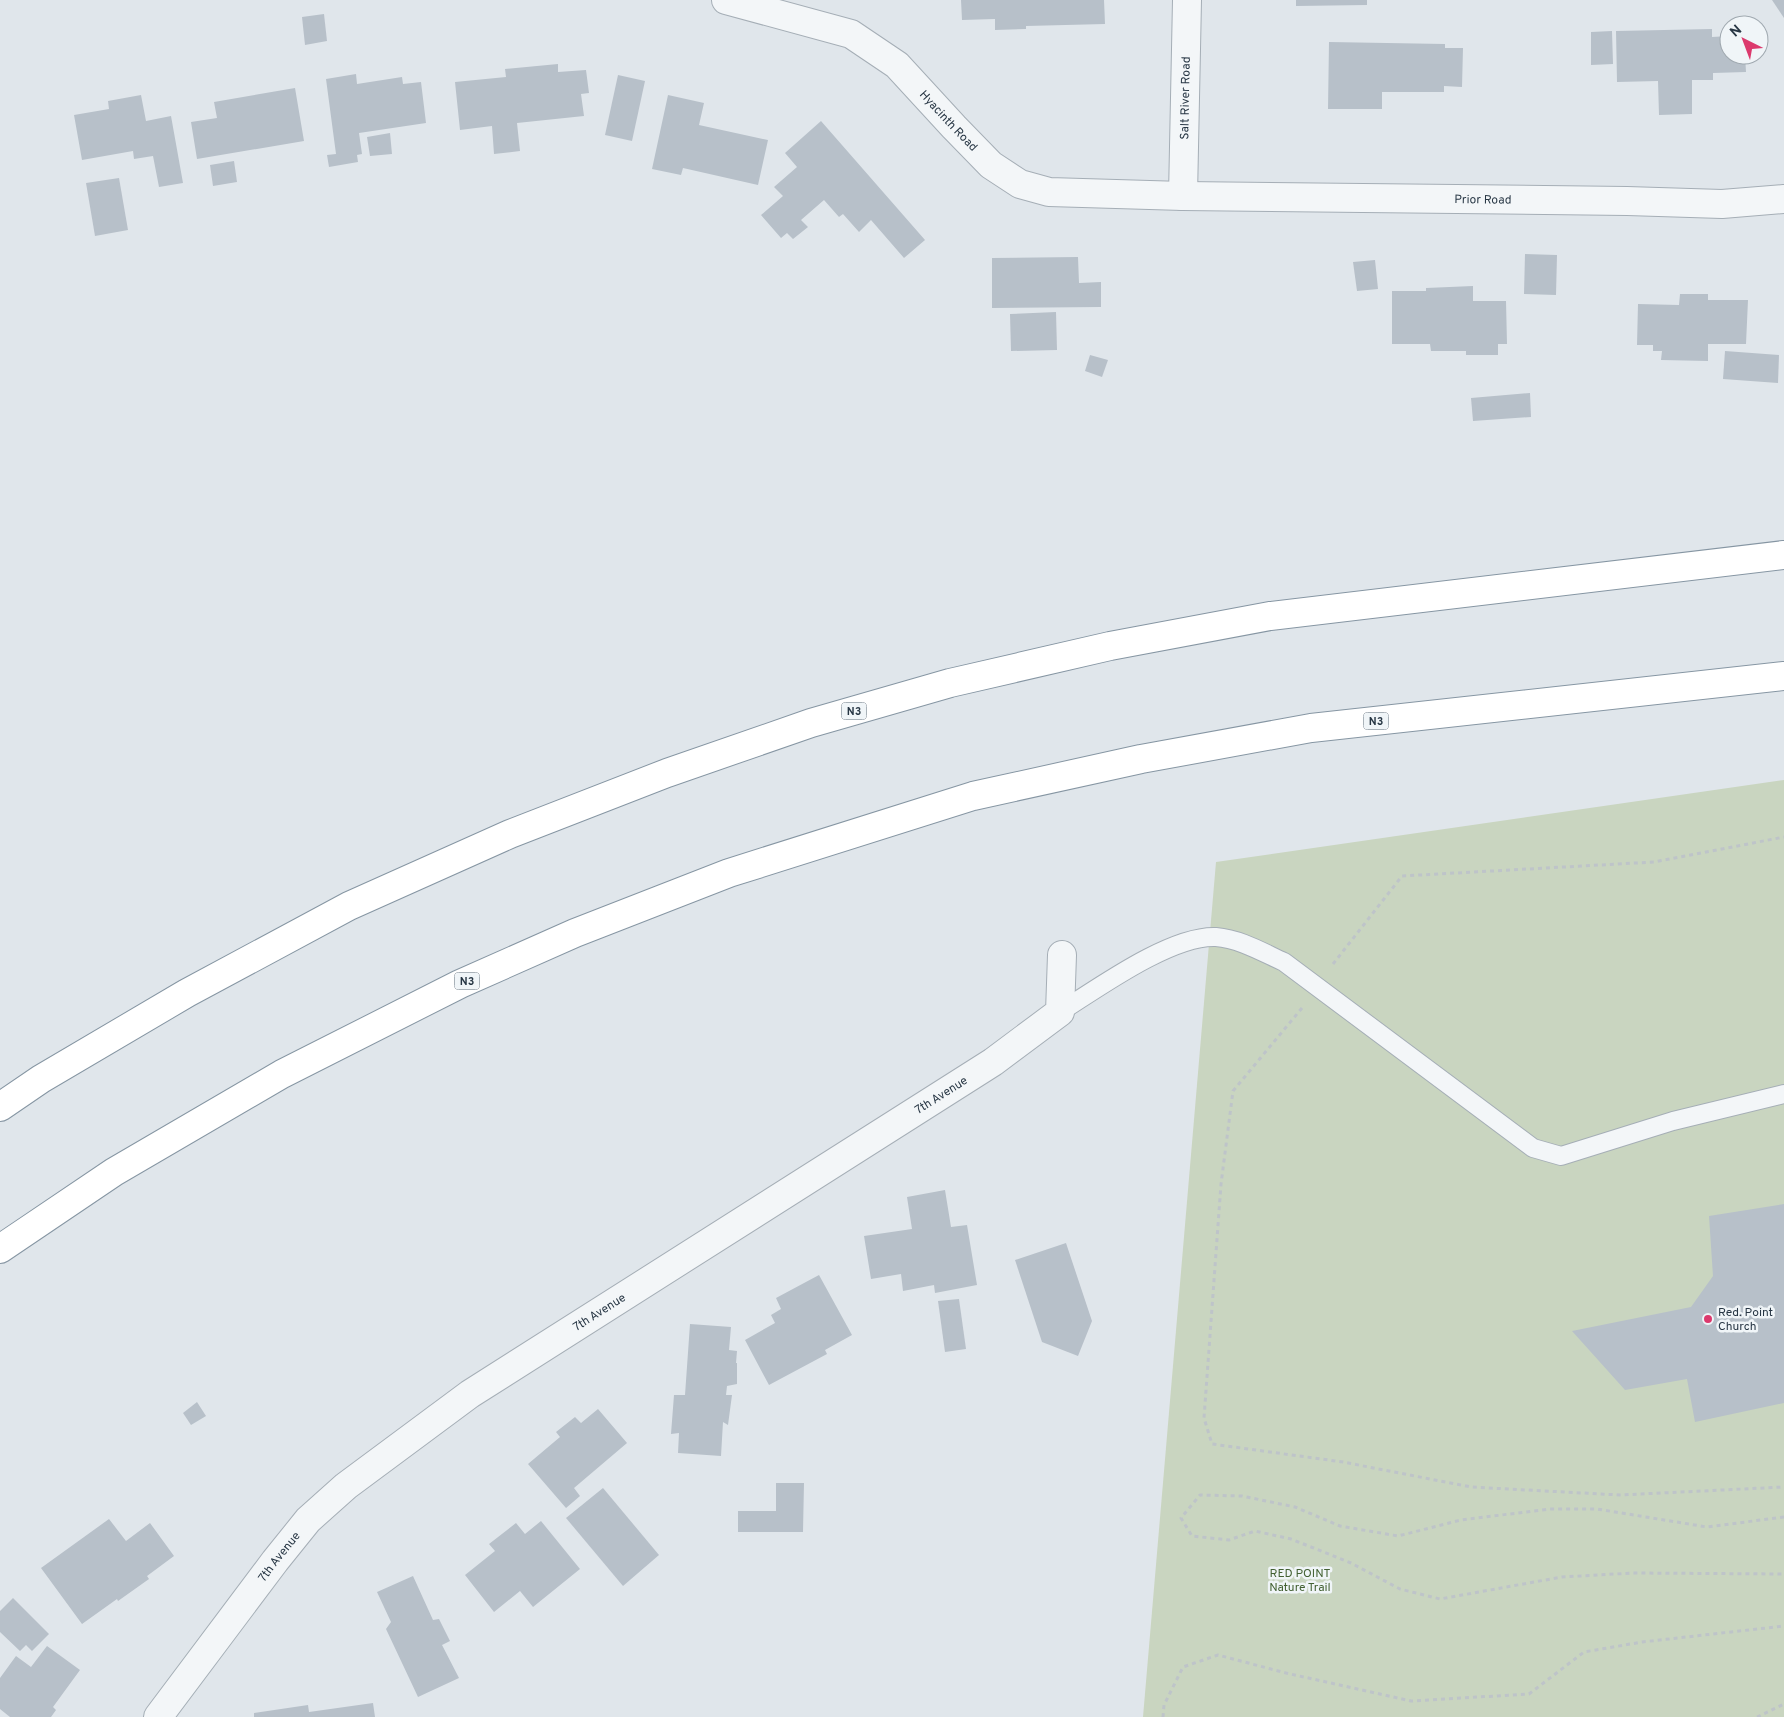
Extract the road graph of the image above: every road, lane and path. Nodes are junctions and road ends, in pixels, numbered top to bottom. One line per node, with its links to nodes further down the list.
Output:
1 (726, 0): 3 (street, Hyacinth Road)
2 (1187, 0): 3 (street, Salt River Road)
3 (1183, 196): 4 (street, Prior Road)
4 (1784, 198)
5 (1784, 555): 10 (highway, N3)
6 (1784, 676): 11 (highway, N3)
7 (1062, 955): 8 (street)
8 (1060, 1012): 9 (lane); 18 (street, 7th Avenue)
9 (1784, 1094)
10 (0, 1107)
11 (0, 1249)
12 (1204, 1418): 13 (path)
13 (1784, 1487)
14 (1784, 1517): 15 (path)
15 (1784, 1574)
16 (1784, 1626): 19 (path)
17 (1784, 1704): 20 (path)
18 (158, 1717)
19 (1163, 1717)
20 (1757, 1717)

